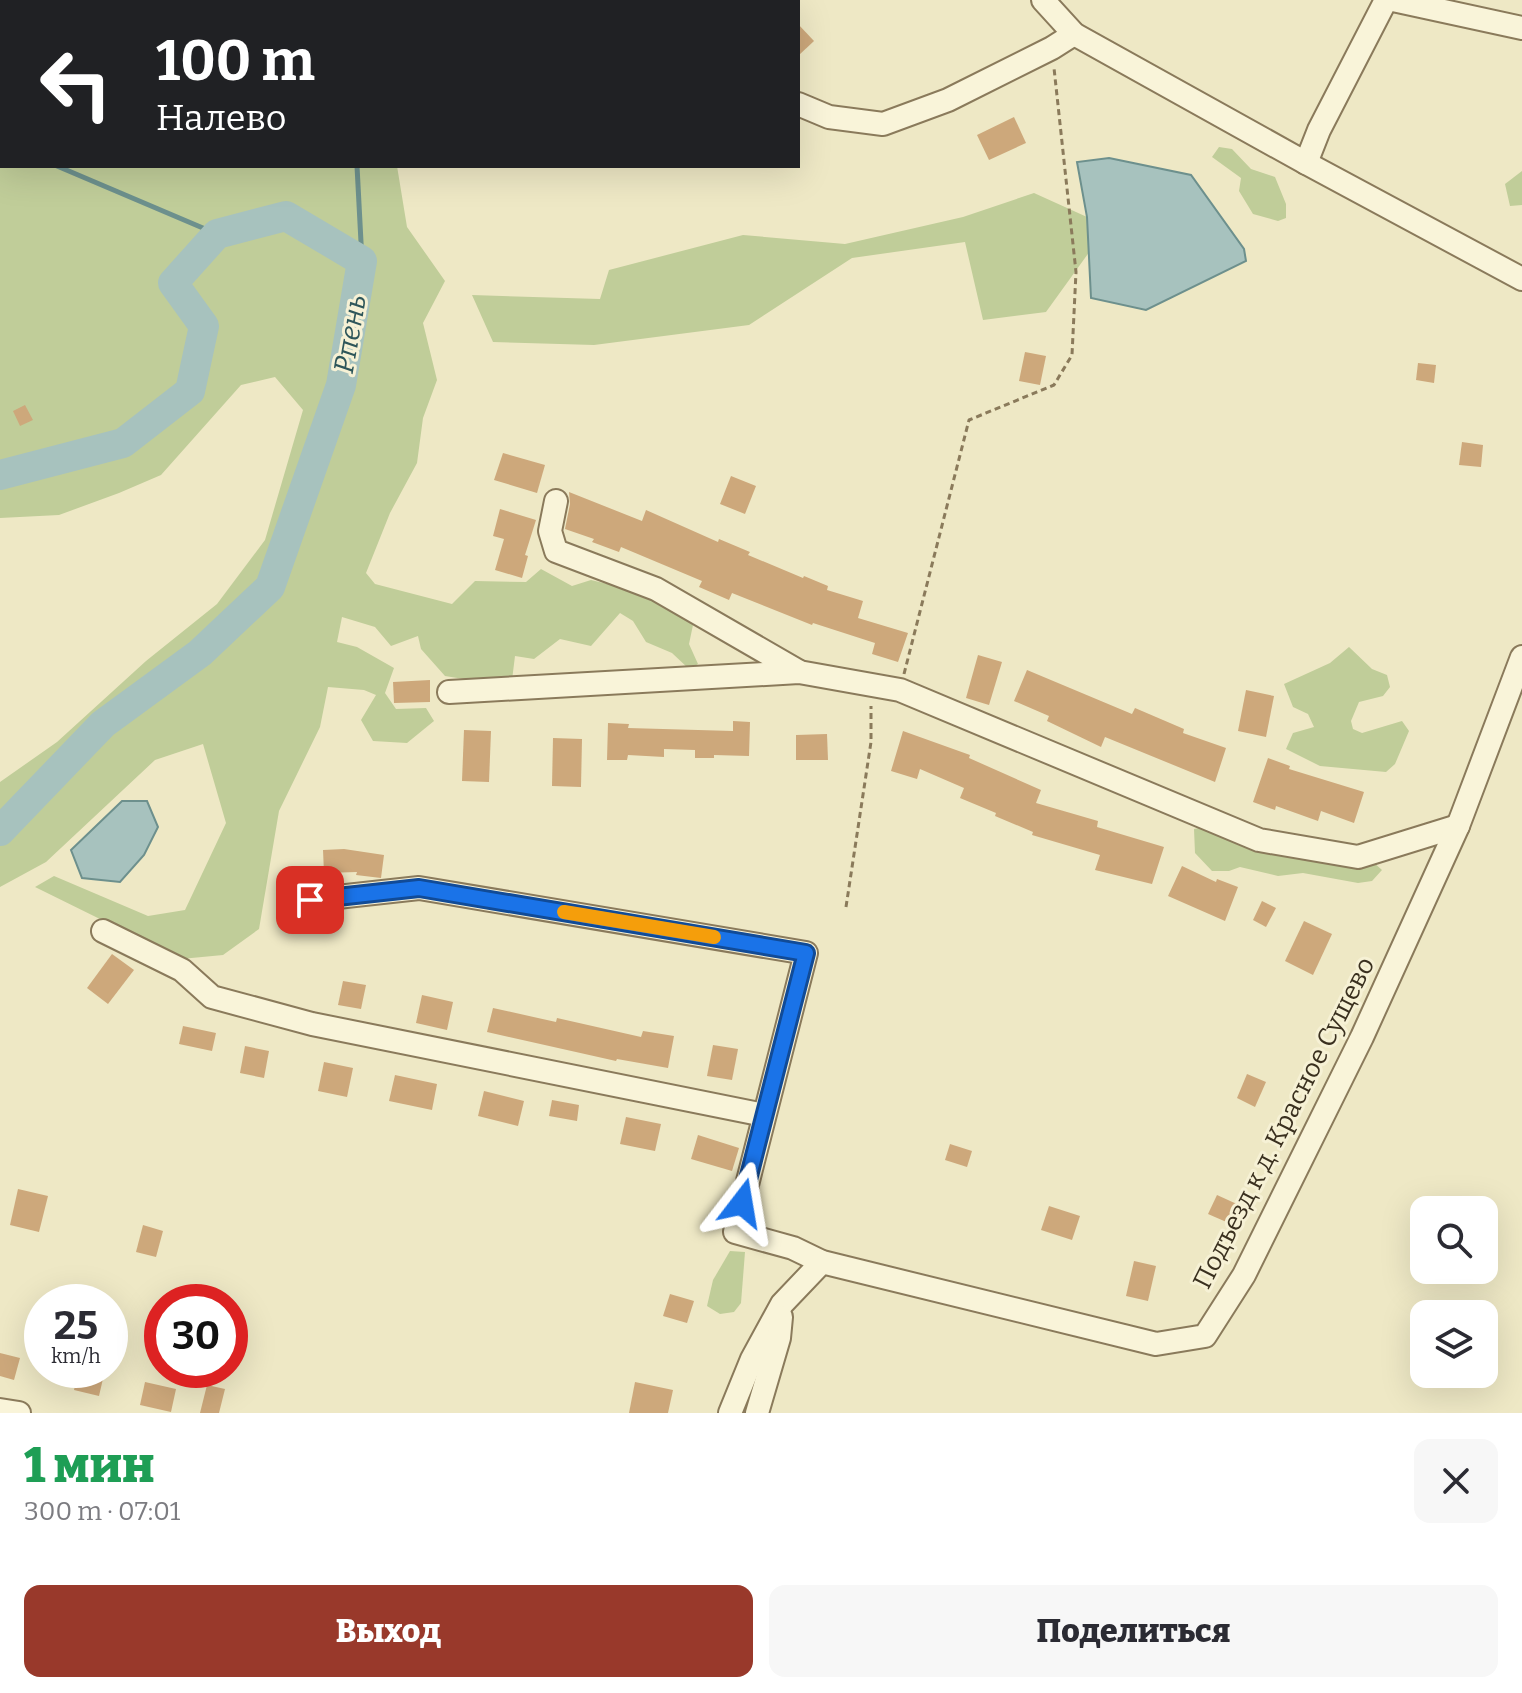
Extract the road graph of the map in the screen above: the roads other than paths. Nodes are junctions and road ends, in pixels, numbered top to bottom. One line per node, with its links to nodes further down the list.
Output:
1 (1043, 0): 5 (street)
2 (1386, 0): 7 (street)
3 (1393, 0): 4 (street)
4 (1522, 28)
5 (1074, 34): 6 (street); 7 (street)
6 (800, 105)
7 (1306, 163): 8 (street)
8 (1522, 279)
9 (556, 501): 11 (street)
10 (1522, 657): 13 (street, Подъезд к д. Красное Сущево)
11 (799, 672): 12 (street); 13 (street)
12 (449, 692)
13 (1458, 826): 17 (street, Подъезд к д. Красное Сущево)
14 (310, 900): 16 (street)
15 (103, 931): 16 (street)
16 (764, 1115): 17 (street, Подъезд к д. Красное Сущево)
17 (822, 1262): 18 (street)
18 (782, 1304): 21 (street); 22 (street)
19 (0, 1410): 20 (street)
20 (19, 1413)
21 (730, 1413)
22 (757, 1413)

